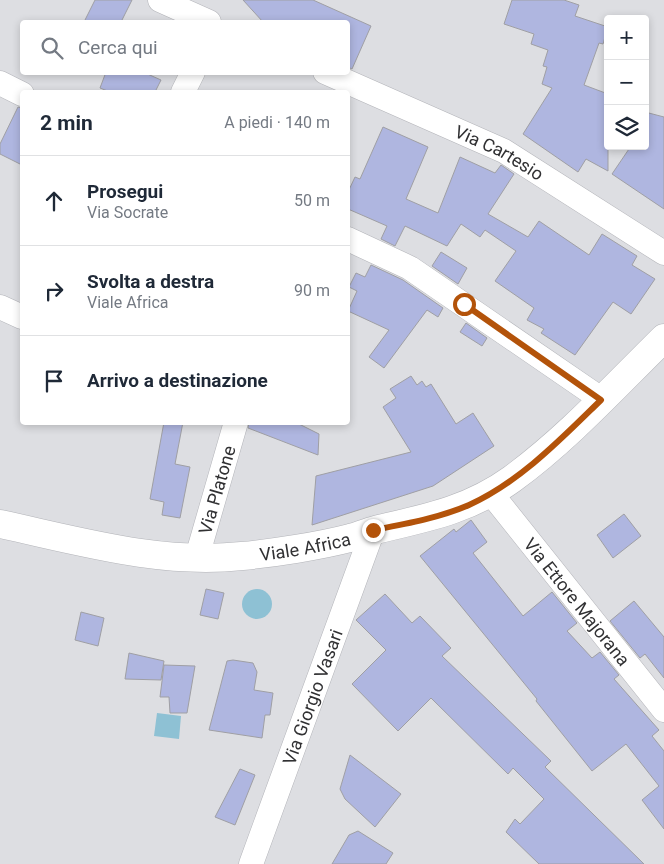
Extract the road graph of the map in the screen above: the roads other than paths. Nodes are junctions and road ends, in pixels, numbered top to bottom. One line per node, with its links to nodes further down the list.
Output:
1 (160, 0): 2 (street)
2 (205, 20)
3 (192, 75): 6 (street)
4 (332, 75): 9 (street, Via Cartesio)
5 (0, 83): 7 (street)
6 (184, 90)
7 (20, 93)
8 (350, 240): 13 (street)
9 (664, 253)
10 (0, 307): 11 (street)
11 (20, 316)
12 (664, 338): 13 (main road, Viale Africa)
13 (601, 400): 15 (main road, Viale Africa)
14 (235, 425): 18 (street, Via Platone)
15 (490, 492): 17 (main road, Viale Africa); 19 (street, Via Ettore Majorana)
16 (0, 524): 18 (main road, Viale Africa)
17 (373, 530): 18 (main road, Viale Africa); 20 (street, Via Giorgio Vasari)
18 (197, 557)
19 (664, 710)
20 (251, 864)

